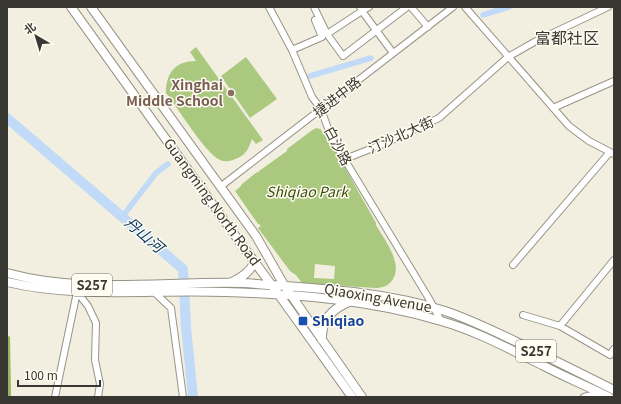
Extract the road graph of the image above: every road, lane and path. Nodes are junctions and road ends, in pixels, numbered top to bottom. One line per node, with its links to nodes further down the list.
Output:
1 (71, 7): 26 (main road, Guangming North Road)
2 (91, 7): 24 (main road, Guangming North Road)
3 (269, 7): 16 (street, 白沙路)
4 (314, 7): 15 (street)
5 (368, 7): 11 (street)
6 (407, 7): 14 (street)
7 (411, 7): 13 (street)
8 (454, 7): 13 (street, 捷进中路)
9 (465, 7): 18 (street)
10 (608, 7): 18 (street, 汀沙北大街)
11 (361, 9): 14 (street); 15 (street)
12 (315, 20): 16 (street)
13 (428, 27): 17 (street, 捷进中路)
14 (376, 30): 15 (street); 17 (street)
15 (327, 34)
16 (292, 50): 21 (street, 白沙路)
17 (393, 53): 21 (street, 捷进中路)
18 (508, 57): 20 (street); 23 (street, 汀沙北大街)
19 (614, 81): 20 (street)
20 (553, 108): 22 (street)
21 (321, 109): 23 (street, 白沙路); 24 (street, 捷进中路)
22 (612, 153): 28 (street)
23 (344, 159): 41 (street, 白沙路)
24 (220, 186): 25 (main road, Guangming North Road)
25 (264, 250): 26 (main road); 33 (main road, Guangming North Road)
26 (253, 260): 31 (main road); 32 (main road, Guangming North Road)
27 (614, 260): 44 (street)
28 (513, 265)
29 (7, 273): 34 (main road, S257)
30 (7, 282): 37 (main road, S257)
31 (231, 283): 32 (main road, Qiaoxing Avenue / S257); 35 (main road, Qiaoxing Avenue / S257)
32 (272, 285): 33 (main road, Qiaoxing Avenue / S257); 38 (main road, Guangming North Road)
33 (284, 285): 39 (main road, Guangming North Road); 41 (main road, Qiaoxing Avenue / S257)
34 (177, 287): 35 (main road, S257); 36 (main road, S257)
35 (196, 287): 38 (main road, Qiaoxing Avenue / S257)
36 (153, 291): 37 (main road, S257); 51 (street)
37 (77, 292): 49 (street); 50 (street)
38 (279, 295): 39 (main road, Qiaoxing Avenue / S257); 52 (main road, Guangming North Road)
39 (292, 296): 40 (main road, Qiaoxing Avenue / S257); 45 (main road, Guangming North Road)
40 (350, 302): 43 (main road, Qiaoxing Avenue / S257); 45 (main road)
41 (435, 308): 43 (street, 白沙路); 47 (main road, Qiaoxing Avenue / S257)
42 (523, 315): 44 (street)
43 (441, 321): 48 (main road, Qiaoxing Avenue / S257)
44 (560, 326): 46 (street)
45 (322, 340): 53 (main road, Guangming North Road)
46 (614, 349)
47 (614, 391): 48 (main road)
48 (600, 393): 54 (street); 55 (main road, Qiaoxing Avenue / S257)
49 (55, 397)
50 (98, 397)
51 (183, 397)
52 (352, 397)
53 (362, 397)
54 (584, 397)
55 (609, 397)

